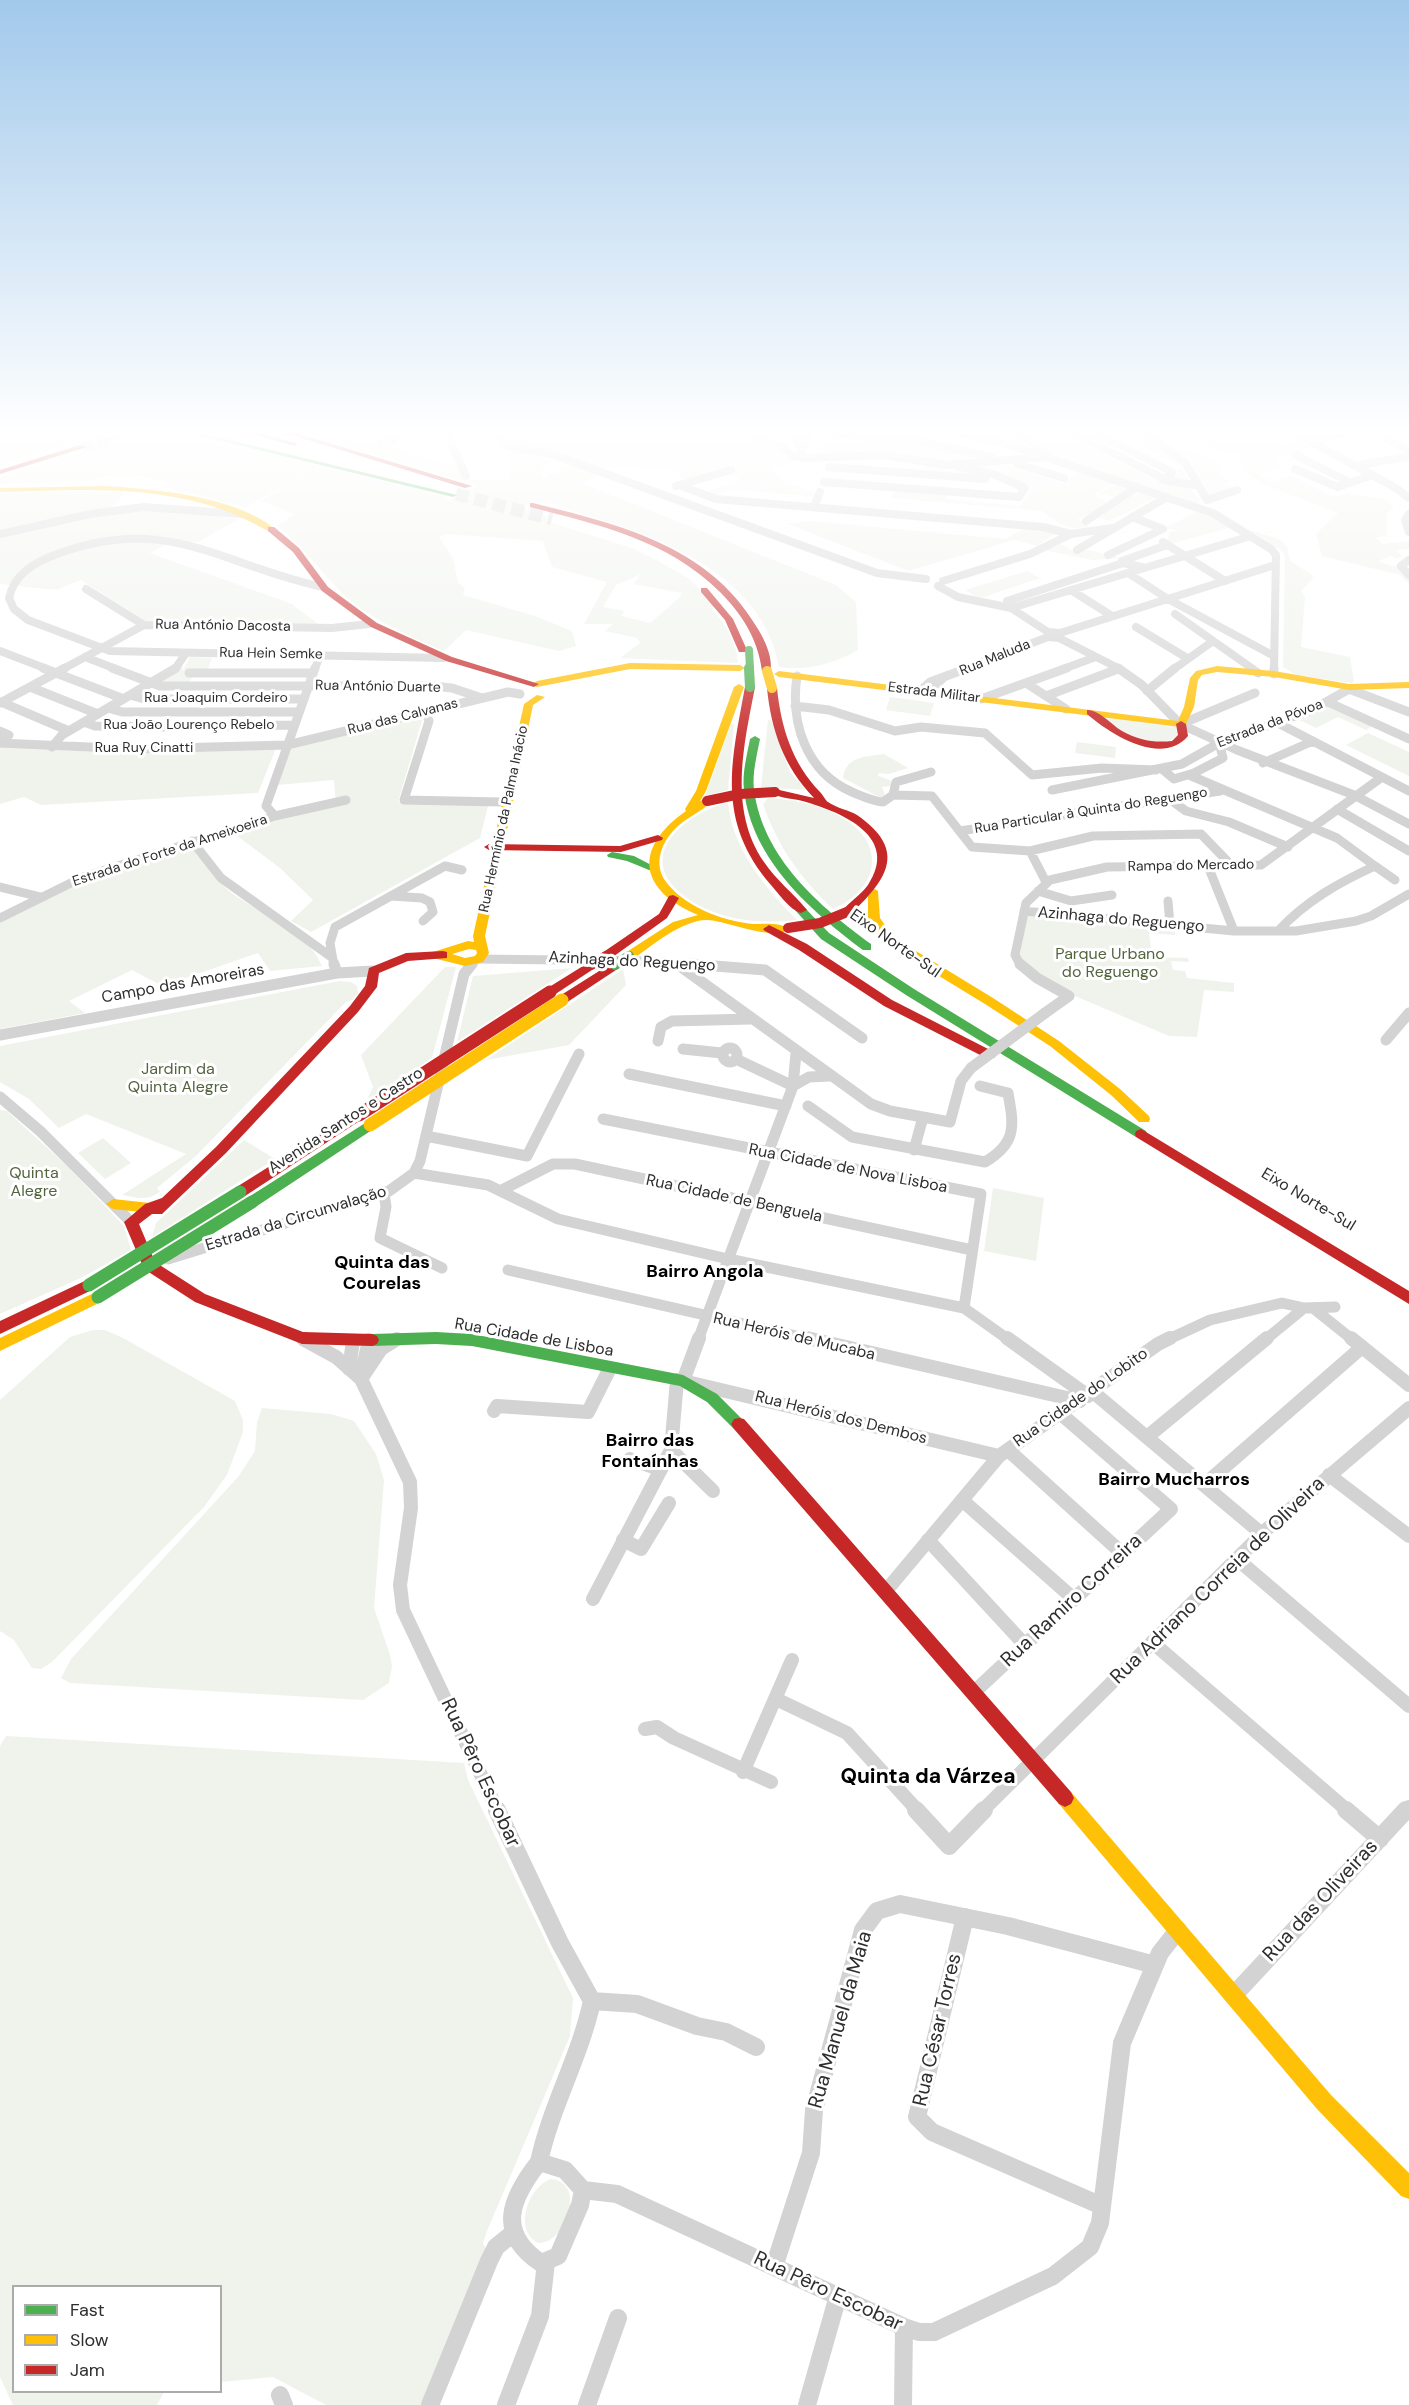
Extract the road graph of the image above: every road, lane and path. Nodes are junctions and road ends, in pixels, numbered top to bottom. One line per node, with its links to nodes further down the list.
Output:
1 (81, 545): 42 (street, Rua Hein Semke)
2 (191, 545): 27 (street, Rua Hein Semke)
3 (291, 545): 27 (main road)
4 (637, 545): 66 (main road)
5 (659, 545): 53 (main road, Eixo Norte-Sul)
6 (792, 545): 24 (street)
7 (802, 545): 24 (street)
8 (1046, 545): 26 (street)
9 (1085, 545): 15 (street)
10 (1129, 545): 16 (street)
11 (1162, 545): 19 (street)
12 (1167, 545): 17 (street)
13 (1218, 545): 17 (street)
14 (1264, 545): 20 (street)
15 (1077, 550)
16 (1108, 555)
17 (1184, 555): 21 (street); 25 (street)
18 (1409, 560): 23 (street)
19 (1123, 564): 21 (street); 31 (street)
20 (1275, 565): 25 (street, Rua Maluda); 40 (street)
21 (1143, 568): 22 (street)
22 (1128, 573): 29 (street); 30 (street)
23 (1409, 574)
24 (926, 581): 26 (street)
25 (1225, 581): 30 (street, Rua Maluda)
26 (941, 582): 31 (street)
27 (323, 587): 34 (main road)
28 (86, 589): 35 (street, Rua António Dacosta)
29 (1071, 590): 31 (street); 33 (street)
30 (1168, 599): 33 (street, Rua Maluda); 41 (street)
31 (1009, 604): 37 (street)
32 (1175, 614): 39 (street)
33 (1112, 616): 38 (street, Rua Maluda)
34 (369, 624): 35 (street, Rua António Dacosta); 48 (main road)
35 (144, 625): 42 (street)
36 (1136, 627): 50 (street)
37 (1048, 634): 38 (street, Rua Maluda); 70 (street, Rua Maluda)
38 (1059, 635): 52 (street)
39 (1213, 641): 50 (street); 57 (street)
40 (1274, 643): 41 (street); 46 (street)
41 (1254, 645): 46 (street)
42 (100, 648): 44 (street, Rua Hein Semke); 47 (street)
43 (0, 651): 54 (street, Rua Joaquim Cordeiro)
44 (186, 653): 45 (street, Rua Hein Semke); 61 (street)
45 (320, 655): 48 (street, Rua Hein Semke); 56 (street)
46 (1274, 656): 58 (street)
47 (85, 657): 54 (street); 61 (street, Rua António Duarte)
48 (443, 658): 60 (main road)
49 (1094, 658): 62 (street)
50 (1187, 658): 69 (street)
51 (740, 668): 68 (main road)
52 (1118, 669): 69 (street); 73 (street)
53 (773, 672): 59 (main road, Estrada Militar); 66 (main road, Eixo Norte-Sul, bridge)
54 (56, 673): 65 (street); 74 (street, Rua Joaquim Cordeiro)
55 (189, 673): 56 (street)
56 (312, 673): 64 (street)
57 (1258, 673): 58 (main road); 90 (main road)
58 (1274, 675): 67 (main road)
59 (797, 676): 70 (main road, Estrada Militar); 80 (street)
60 (509, 678): 68 (main road); 71 (main road)
61 (151, 683): 64 (street, Rua António Duarte); 74 (street)
62 (1026, 683): 73 (street); 77 (street)
63 (1409, 685): 67 (main road)
64 (307, 686): 75 (street, Rua António Duarte); 76 (street)
65 (30, 687): 79 (street); 87 (street)
66 (756, 688): 113 (main road); 115 (main road); 135 (main road, Eixo Norte-Sul); 174 (main road, Eixo Norte-Sul)
67 (1349, 688): 78 (street, Estrada da Póvoa); 86 (street)
68 (539, 689): 71 (main road); 124 (main road, Rua Hermínio da Palma Inácio)
69 (1147, 691): 90 (street)
70 (924, 692): 77 (main road, Estrada Militar)
71 (520, 693): 75 (street, Rua das Calvanas); 114 (main road, Rua Hermínio da Palma Inácio)
72 (1255, 693): 90 (street)
73 (1046, 696): 82 (street)
74 (127, 697): 76 (street, Rua Joaquim Cordeiro); 81 (street)
75 (483, 698): 84 (street, Rua das Calvanas)
76 (303, 699): 83 (street)
77 (981, 699): 82 (main road, Estrada Militar)
78 (1328, 702): 89 (street, Estrada da Póvoa); 94 (street)
79 (1, 703): 93 (street)
80 (795, 706): 102 (street); 109 (street)
81 (108, 708): 83 (street); 87 (street)
82 (1066, 710): 85 (main road, Estrada Militar)
83 (298, 712): 91 (street)
84 (426, 712): 98 (street, Rua das Calvanas); 114 (street)
85 (1090, 712): 90 (main road, Estrada Militar); 90 (main road)
86 (1409, 712)
87 (98, 714): 88 (street)
88 (84, 722): 91 (street, Rua João Lourenço Rebelo); 93 (street)
89 (1278, 723): 95 (street); 97 (street, Estrada da Póvoa)
90 (1180, 724): 97 (street)
91 (294, 725): 98 (street)
92 (0, 731): 96 (street)
93 (69, 731): 99 (street)
94 (1409, 739)
95 (1312, 741): 101 (street); 105 (street)
96 (0, 742): 99 (street, Rua Ruy Cinatti)
97 (1219, 743): 101 (street); 102 (street, Estrada da Póvoa); 104 (street)
98 (287, 745): 99 (street, Rua Ruy Cinatti); 117 (street)
99 (52, 747)
100 (1155, 758): 102 (street)
101 (1263, 763): 110 (street)
102 (1161, 769): 104 (street); 106 (street, Estrada da Póvoa)
103 (931, 772): 109 (street)
104 (1189, 775): 107 (street)
105 (1382, 777): 108 (street); 110 (street, Rampa do Mercado)
106 (1052, 790)
107 (1221, 791): 111 (street, Rua Particular à Quinta do Reguengo); 119 (street)
108 (1409, 792)
109 (893, 795): 120 (street)
110 (1354, 795): 116 (street, Rampa do Mercado); 118 (street)
111 (1168, 798): 120 (street, Rua Particular à Quinta do Reguengo); 123 (street)
112 (346, 800): 117 (street, Estrada do Forte da Ameixoeira)
113 (823, 801): 115 (main road, bridge); 135 (main road)
114 (501, 802): 124 (main road, Rua Hermínio da Palma Inácio)
115 (690, 809): 121 (main road)
116 (1337, 809): 119 (street, Rampa do Mercado); 126 (street)
117 (275, 816): 122 (street, Estrada do Forte da Ameixoeira)
118 (1409, 824)
119 (1313, 828): 123 (street, Rampa do Mercado); 129 (street)
120 (960, 831): 125 (street)
121 (658, 838): 124 (main road); 130 (main road)
122 (192, 841): 140 (street, Estrada do Forte da Ameixoeira); 154 (street)
123 (1288, 847): 128 (street, Rampa do Mercado)
124 (493, 850): 130 (main road); 153 (main road, Rua Hermínio da Palma Inácio); 155 (main road, Rua Hermínio da Palma Inácio)
125 (1030, 851): 128 (street); 133 (street)
126 (1409, 851)
127 (1208, 866): 128 (street, Rampa do Mercado); 133 (street, Rampa do Mercado); 151 (street)
128 (1232, 866)
129 (1375, 866): 132 (street); 152 (street)
130 (654, 869): 141 (main road)
131 (462, 870): 139 (street)
132 (1395, 880)
133 (1046, 882): 136 (street)
134 (0, 887): 140 (street)
135 (873, 891): 150 (main road, bridge)
136 (1038, 891): 138 (street); 145 (street)
137 (1409, 894): 152 (street, Azinhaga do Reguengo)
138 (1112, 895)
139 (391, 896): 148 (street); 154 (street)
140 (41, 897): 144 (street, Estrada do Forte da Ameixoeira)
141 (673, 898): 146 (main road); 156 (main road, Avenida Santos e Castro)
142 (1168, 901): 149 (street)
143 (0, 909): 144 (street)
144 (14, 910): 147 (street, Estrada do Forte da Ameixoeira)
145 (1024, 911): 149 (street, Azinhaga do Reguengo); 178 (street, Azinhaga do Reguengo, bridge)
146 (704, 917): 150 (main road); 156 (main road, Avenida Santos e Castro, bridge)
147 (0, 918)
148 (423, 921)
149 (1170, 925): 151 (street, Azinhaga do Reguengo)
150 (769, 929): 174 (main road)
151 (1234, 931): 152 (street, Azinhaga do Reguengo)
152 (1278, 931)
153 (479, 954): 155 (street); 155 (main road, Campo das Amoreiras); 157 (street, Azinhaga do Reguengo)
154 (330, 956): 159 (street)
155 (459, 958): 158 (main road, Campo das Amoreiras); 180 (street)
156 (610, 960): 160 (main road, Avenida Santos e Castro); 160 (main road, Avenida Santos e Castro, bridge)
157 (676, 964): 162 (street); 164 (street, Azinhaga do Reguengo)
158 (373, 971): 159 (street, Campo das Amoreiras); 186 (main road)
159 (337, 973): 163 (street, Campo das Amoreiras)
160 (556, 996): 201 (main road, Avenida Santos e Castro, bridge); 206 (main road, Avenida Santos e Castro, bridge)
161 (1409, 1012): 165 (street)
162 (751, 1019): 166 (street); 168 (street)
163 (0, 1035)
164 (862, 1038)
165 (1386, 1040)
166 (658, 1041)
167 (683, 1049): 172 (street)
168 (796, 1053): 171 (street); 172 (street)
169 (579, 1054): 180 (street)
170 (629, 1074): 176 (street)
171 (829, 1076): 172 (street); 178 (street)
172 (793, 1086): 176 (street)
173 (980, 1086): 181 (street)
174 (1077, 1094): 196 (main road, Eixo Norte-Sul)
175 (0, 1097): 187 (street)
176 (786, 1106): 182 (street)
177 (808, 1106): 181 (street)
178 (923, 1117): 181 (street)
179 (603, 1119): 182 (street, Rua Cidade de Nova Lisboa)
180 (426, 1136): 183 (street)
181 (914, 1150)
182 (767, 1153): 188 (street); 191 (street, Rua Cidade de Nova Lisboa)
183 (414, 1173): 184 (street); 185 (street, Estrada da Circunvalação)
184 (500, 1191): 188 (street, Rua Cidade de Benguela); 192 (street)
185 (384, 1192): 193 (street, Estrada da Circunvalação); 194 (street)
186 (164, 1202): 189 (main road); 190 (main road)
187 (113, 1204): 189 (main road); 190 (street)
188 (749, 1204): 191 (street, Rua Cidade de Benguela); 192 (street)
189 (150, 1208): 190 (main road)
190 (134, 1228): 193 (main road)
191 (972, 1250): 198 (street, Rua Cidade de Nova Lisboa)
192 (728, 1259): 198 (street); 200 (street)
193 (149, 1265): 202 (main road, Rua Cidade de Lisboa)
194 (442, 1268)
195 (508, 1270): 200 (street, Rua Heróis de Mucaba)
196 (1409, 1298)
197 (1335, 1307): 199 (street, Rua Cidade do Lobito)
198 (964, 1308): 212 (street)
199 (1308, 1308): 207 (street); 212 (street, Rua Cidade do Lobito); 216 (street)
200 (706, 1317): 210 (street); 212 (street, Rua Heróis de Mucaba)
201 (0, 1328)
202 (302, 1338): 205 (main road, Rua Cidade de Lisboa); 209 (street, Rua Pêro Escobar)
203 (396, 1339): 204 (main road, Rua Cidade de Lisboa); 208 (main road, Rua Cidade de Lisboa); 209 (street)
204 (369, 1340): 205 (main road, Rua Cidade de Lisboa); 209 (street)
205 (353, 1341): 209 (street)
206 (5, 1343)
207 (1361, 1347): 211 (street); 222 (street)
208 (610, 1368): 210 (main road, Rua Cidade de Lisboa); 214 (street)
209 (355, 1374): 251 (street, Rua Pêro Escobar)
210 (680, 1381): 217 (street); 218 (street, Rua Heróis dos Dembos); 232 (main road, Rua Cidade de Lisboa)
211 (1409, 1385)
212 (1087, 1396): 215 (street, Rua Cidade do Lobito); 216 (street)
213 (1409, 1408): 221 (street, Rua Adriano Correia de Oliveira)
214 (494, 1411)
215 (1061, 1414): 218 (street, Rua Cidade do Lobito); 230 (street, Rua Ramiro Correira)
216 (1147, 1437): 222 (street)
217 (671, 1450): 220 (street); 223 (street)
218 (1003, 1453): 224 (street, Rua Cidade do Lobito); 230 (street, Rua Heróis dos Dembos)
219 (630, 1459): 220 (street)
220 (659, 1468): 228 (street)
221 (1329, 1475): 226 (street, Rua Adriano Correia de Oliveira); 227 (street)
222 (1204, 1485): 226 (street)
223 (713, 1491)
224 (962, 1500): 229 (street, Rua Cidade do Lobito); 234 (street)
225 (669, 1503): 228 (street)
226 (1262, 1534): 231 (street, Rua Adriano Correia de Oliveira)
227 (1409, 1536)
228 (623, 1540): 233 (street)
229 (928, 1540): 232 (street, Rua Cidade do Lobito); 236 (street)
230 (1123, 1554): 234 (street, Rua Ramiro Correira)
231 (1237, 1559): 235 (street, Rua Adriano Correia de Oliveira); 240 (street)
232 (885, 1592): 238 (main road, Rua Cidade de Lisboa)
233 (593, 1599)
234 (1074, 1599): 236 (street, Rua Ramiro Correira)
235 (1152, 1642): 242 (street, Rua Adriano Correia de Oliveira); 246 (street)
236 (1025, 1645): 238 (street, Rua Ramiro Correira)
237 (792, 1660): 239 (street)
238 (973, 1693): 242 (main road, Rua Cidade de Lisboa)
239 (777, 1699): 242 (street, Rua Adriano Correia de Oliveira); 243 (street)
240 (1409, 1706)
241 (645, 1729): 243 (street)
242 (1032, 1760): 248 (main road, Rua Cidade de Lisboa)
243 (743, 1772): 244 (street)
244 (771, 1782)
245 (1409, 1807): 246 (street, Rua das Oliveiras)
246 (1380, 1839): 250 (street, Rua das Oliveiras)
247 (965, 1917): 249 (street, Rua Manuel da Maia); 256 (street, Rua César Torres); 259 (street, Rua Manuel da Maia)
248 (1178, 1930): 249 (street, Rua Pêro Escobar); 250 (main road, Rua Cidade de Lisboa)
249 (1155, 1965): 256 (street, Rua Pêro Escobar)
250 (1233, 1996): 254 (main road, Rua Cidade de Lisboa)
251 (592, 2001): 252 (street); 253 (street)
252 (756, 2047)
253 (539, 2162): 255 (street); 257 (street)
254 (1409, 2188)
255 (583, 2190): 258 (street); 259 (street, Rua Pêro Escobar)
256 (1102, 2206): 262 (street, Rua Pêro Escobar)
257 (512, 2234): 258 (street); 263 (street)
258 (546, 2262): 264 (street)
259 (774, 2267): 260 (street, Rua Pêro Escobar)
260 (838, 2296): 262 (street, Rua Pêro Escobar); 266 (street)
261 (618, 2318): 265 (street)
262 (904, 2327): 267 (street)
263 (430, 2405)
264 (506, 2405)
265 (587, 2405)
266 (807, 2405)
267 (903, 2405)

